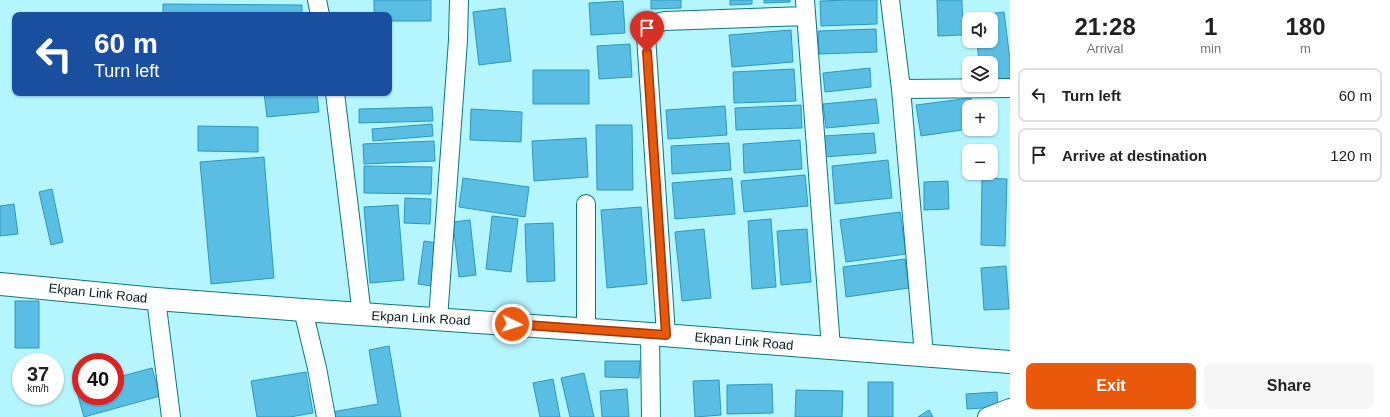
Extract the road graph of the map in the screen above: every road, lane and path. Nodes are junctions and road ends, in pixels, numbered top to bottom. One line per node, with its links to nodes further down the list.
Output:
1 (317, 0): 5 (street)
2 (459, 0): 14 (street)
3 (890, 0): 7 (street)
4 (806, 8): 16 (street); 17 (street)
5 (319, 12)
6 (1010, 88): 7 (street)
7 (901, 89): 18 (street)
8 (335, 96): 13 (street)
9 (586, 204): 15 (street)
10 (0, 284): 11 (street, Ekpan Link Road)
11 (156, 299): 12 (street, Ekpan Link Road); 21 (street)
12 (303, 310): 13 (street, Ekpan Link Road); 22 (street)
13 (362, 315): 14 (street, Ekpan Link Road)
14 (438, 319): 15 (street, Ekpan Link Road)
15 (586, 329): 16 (street, Ekpan Link Road)
16 (658, 334): 17 (street, Ekpan Link Road); 23 (street)
17 (831, 348): 18 (street, Ekpan Link Road)
18 (924, 355): 19 (street, Ekpan Link Road)
19 (1010, 362)
20 (1010, 408): 24 (street)
21 (171, 417)
22 (326, 417)
23 (652, 417)
24 (987, 417)

